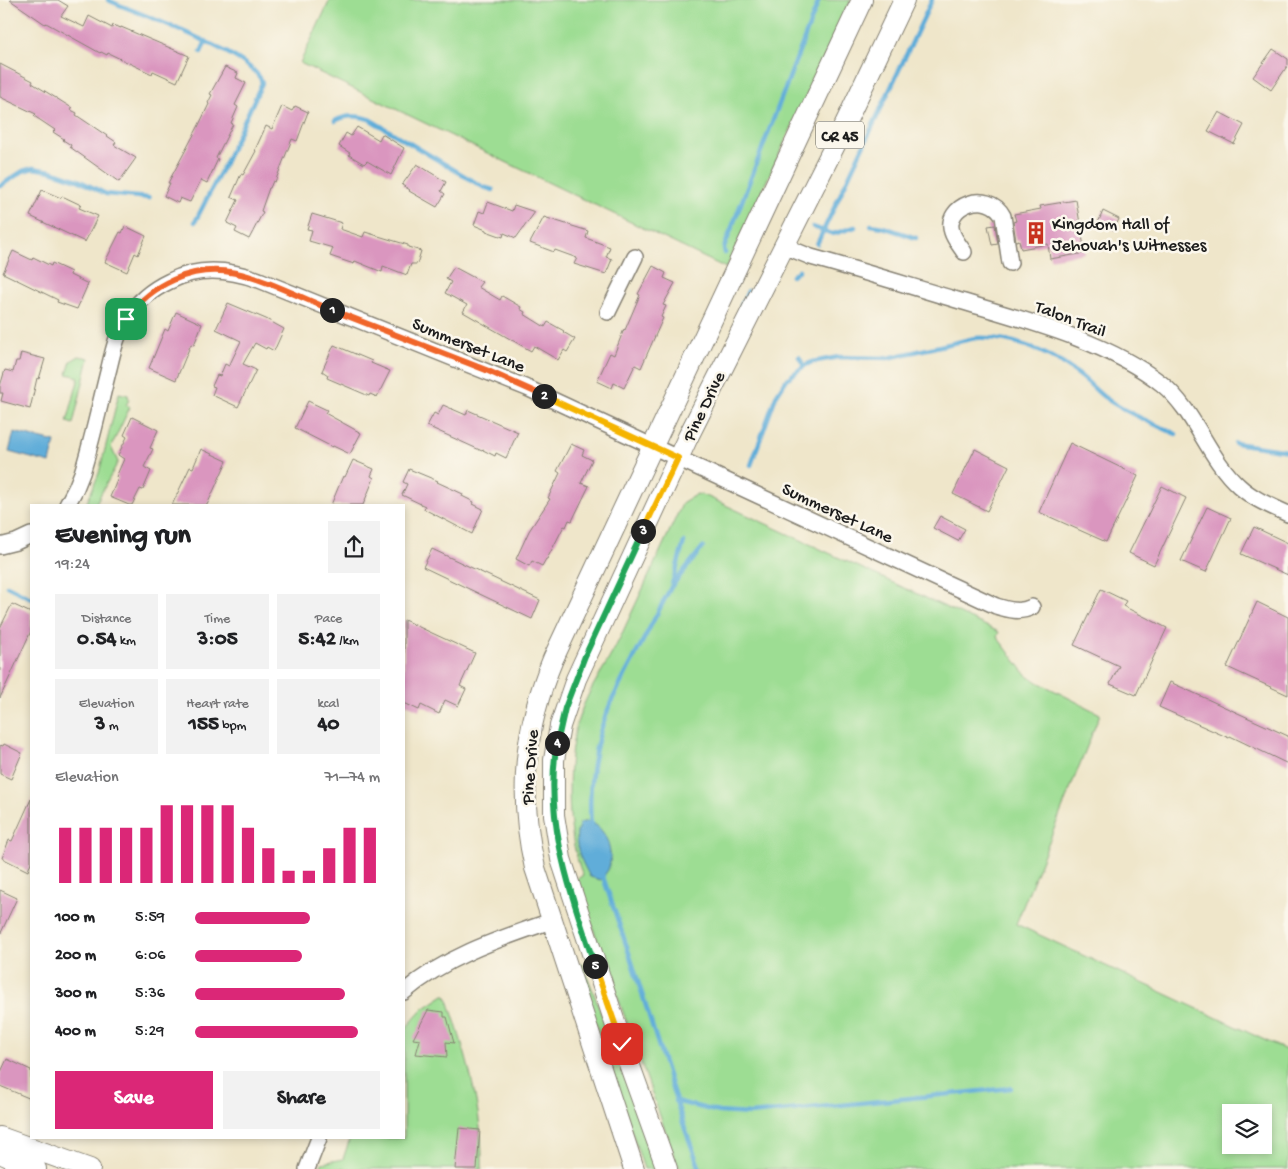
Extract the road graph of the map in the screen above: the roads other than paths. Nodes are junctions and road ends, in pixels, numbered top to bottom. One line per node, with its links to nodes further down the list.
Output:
1 (862, 0): 8 (main road, Pine Drive / CR 45)
2 (904, 0): 3 (main road, Pine Drive / CR 45)
3 (784, 246): 9 (main road, Pine Drive / CR 45); 11 (street, Talon Trail)
4 (964, 252): 6 (street)
5 (635, 257): 7 (street)
6 (1010, 263)
7 (608, 312)
8 (653, 446): 9 (street, Summerset Lane); 10 (street, Summerset Lane); 15 (main road, Pine Drive / CR 45)
9 (678, 458): 14 (street, Summerset Lane); 24 (main road, Pine Drive / CR 45)
10 (68, 504)
11 (1288, 514)
12 (30, 535): 13 (street)
13 (0, 546)
14 (1032, 607)
15 (551, 921): 16 (street); 23 (main road, Pine Drive / CR 45)
16 (405, 991)
17 (0, 1137): 21 (main road)
18 (318, 1139): 22 (street)
19 (0, 1154): 20 (main road)
20 (36, 1169)
21 (90, 1169)
22 (307, 1169)
23 (634, 1169)
24 (668, 1169)

